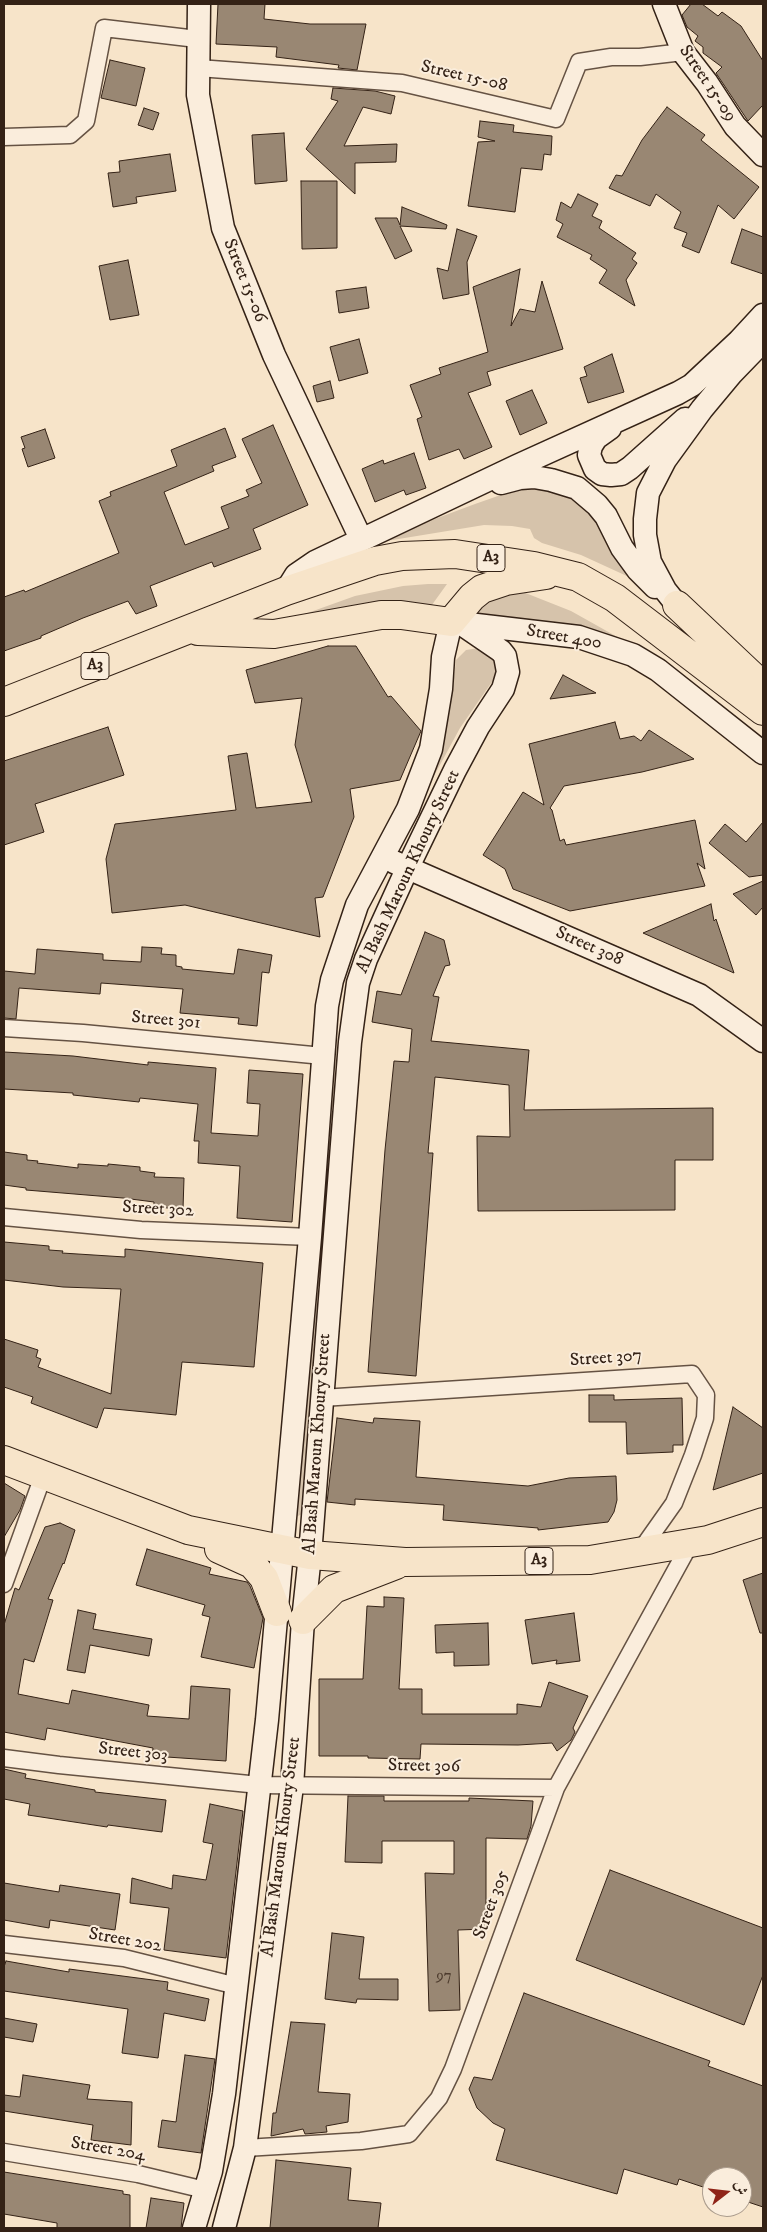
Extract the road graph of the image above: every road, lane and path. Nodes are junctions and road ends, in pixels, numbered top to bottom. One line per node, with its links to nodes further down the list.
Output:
1 (199, 4): 3 (main road, Street 15-06)
2 (664, 4): 4 (main road, Street 15-09)
3 (198, 39): 5 (main road, Street 15-06); 6 (street)
4 (683, 52): 5 (street, Street 15-08); 7 (main road, Street 15-09)
5 (198, 68): 13 (main road, Street 15-06)
6 (4, 137)
7 (763, 155)
8 (763, 315): 11 (main road)
9 (763, 341): 10 (main road)
10 (717, 391): 11 (main road); 16 (main road)
11 (620, 420): 12 (main road)
12 (446, 499): 13 (main road); 16 (main road)
13 (361, 539): 15 (main road)
14 (561, 572): 15 (highway, A3); 17 (highway); 21 (highway, A3)
15 (286, 591): 18 (highway, A3)
16 (677, 605): 19 (highway)
17 (455, 622): 18 (highway); 22 (main road, Street 400); 23 (main road, Al Bash Maroun Khoury Street); 24 (main road, Al Bash Maroun Khoury Street)
18 (186, 631): 20 (highway, A3)
19 (763, 686)
20 (4, 702)
21 (763, 711)
22 (763, 753)
23 (382, 856): 24 (main road, Street 308); 27 (main road, Al Bash Maroun Khoury Street)
24 (408, 868): 26 (main road, Street 308); 30 (main road, Al Bash Maroun Khoury Street)
25 (4, 1028): 27 (street, Street 301)
26 (763, 1041)
27 (323, 1056): 29 (main road, Al Bash Maroun Khoury Street)
28 (4, 1217): 29 (street, Street 302)
29 (310, 1238): 36 (main road, Al Bash Maroun Khoury Street)
30 (322, 1398): 37 (street, Street 307); 38 (main road, Al Bash Maroun Khoury Street)
31 (4, 1460): 32 (highway, A3)
32 (43, 1476): 34 (highway, A3); 40 (street)
33 (763, 1522): 35 (highway, A3)
34 (188, 1530): 36 (highway, A3); 41 (highway)
35 (690, 1544): 37 (highway, A3); 46 (street, Street 305)
36 (283, 1551): 38 (highway, A3); 41 (main road, Al Bash Maroun Khoury Street)
37 (638, 1554): 39 (highway, A3)
38 (310, 1555): 39 (highway, A3); 42 (main road, Al Bash Maroun Khoury Street)
39 (405, 1562): 42 (highway)
40 (4, 1584)
41 (277, 1612): 44 (main road, Al Bash Maroun Khoury Street)
42 (303, 1620): 45 (main road, Al Bash Maroun Khoury Street)
43 (4, 1758): 44 (street, Street 303)
44 (259, 1785): 45 (street, Street 303); 48 (main road, Al Bash Maroun Khoury Street)
45 (292, 1786): 46 (street, Street 306); 49 (main road, Al Bash Maroun Khoury Street)
46 (556, 1788): 49 (street, Street 305)
47 (4, 1944): 48 (street, Street 202)
48 (237, 1986): 51 (main road, Al Bash Maroun Khoury Street)
49 (245, 2148): 53 (main road, Al Bash Maroun Khoury Street)
50 (4, 2152): 51 (street, Street 204)
51 (205, 2190): 52 (main road, Al Bash Maroun Khoury Street)
52 (194, 2228)
53 (224, 2228)

